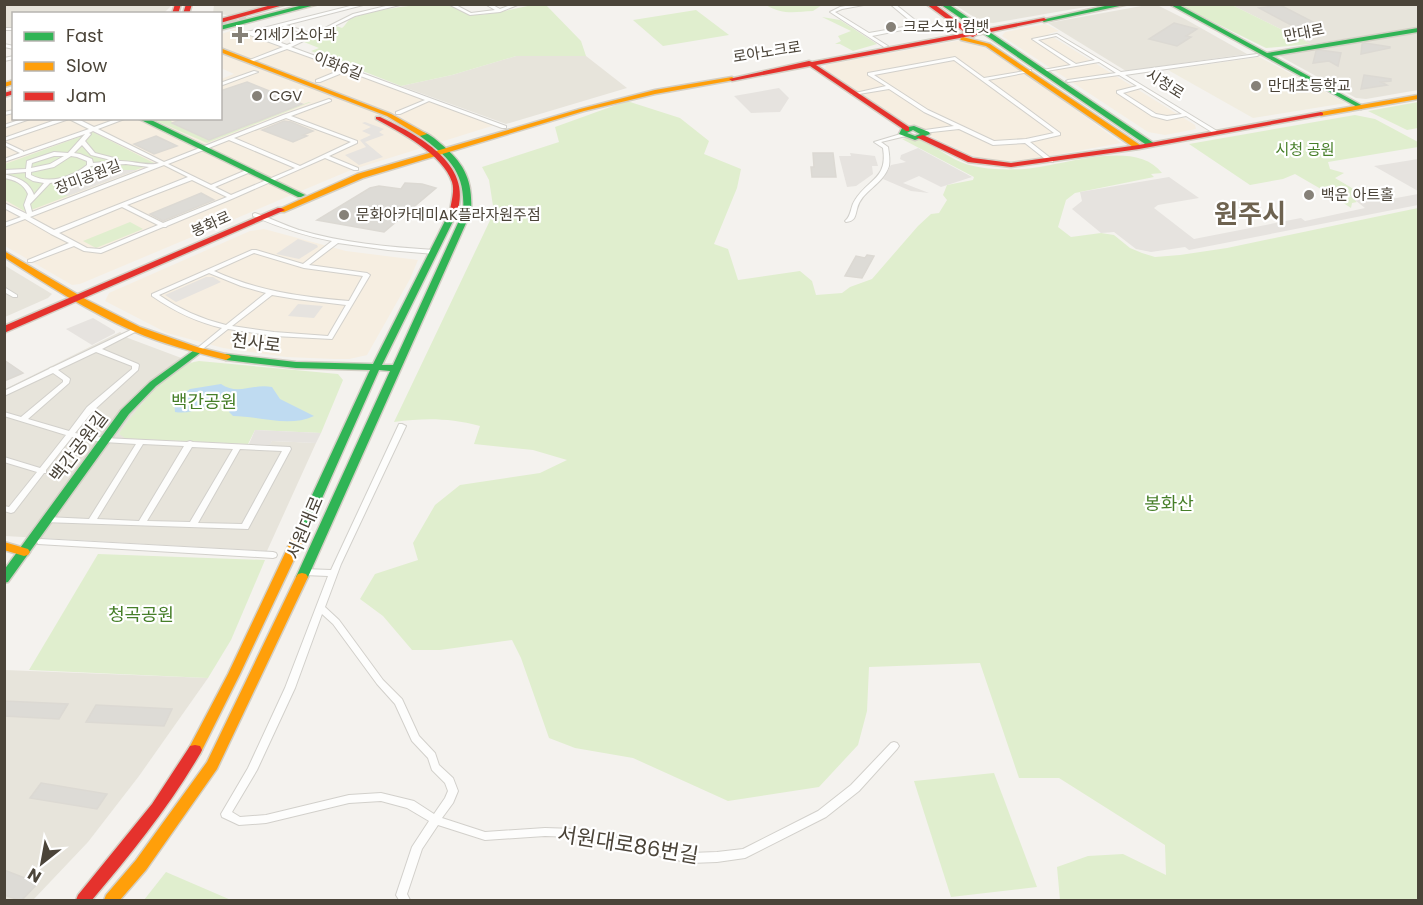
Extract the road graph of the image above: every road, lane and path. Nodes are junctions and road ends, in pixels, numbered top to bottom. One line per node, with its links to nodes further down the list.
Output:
1 (189, 4): 22 (street)
2 (224, 4): 3 (street)
3 (240, 4)
4 (284, 4): 25 (street)
5 (293, 4): 25 (street)
6 (307, 4): 25 (street)
7 (316, 4): 25 (street)
8 (365, 4): 21 (street, 이화6길)
9 (402, 4): 24 (street)
10 (450, 4): 23 (street)
11 (487, 4): 23 (street)
12 (518, 4): 23 (street)
13 (867, 4): 20 (street)
14 (891, 4): 32 (street)
15 (929, 4): 26 (street)
16 (943, 4): 26 (street)
17 (1105, 4): 27 (street, 로아노크로)
18 (1126, 4): 27 (street, 로아노크로)
19 (1172, 4): 39 (street)
20 (858, 5): 32 (street)
21 (344, 9): 24 (street); 28 (street, 이화6길)
22 (178, 11)
23 (500, 11)
24 (354, 15): 33 (street)
25 (243, 18): 29 (street)
26 (956, 19): 27 (street); 31 (street); 34 (street)
27 (1014, 24): 31 (street, 로아노크로); 35 (street)
28 (281, 25): 33 (street); 37 (street, 이화6길)
29 (222, 26)
30 (1419, 30): 39 (street, 만대로)
31 (975, 32): 34 (street, 로아노크로); 35 (street)
32 (868, 35): 36 (street)
33 (313, 36): 37 (street)
34 (939, 38): 35 (street); 36 (street, 로아노크로); 43 (street, 로아노크로)
35 (992, 43): 47 (street); 48 (street)
36 (886, 46): 43 (street, 로아노크로)
37 (289, 47): 41 (street); 45 (street, 이화6길)
38 (222, 51): 41 (street, 서원대로)
39 (1262, 55): 49 (street); 60 (street, 만대로)
40 (222, 59): 46 (street, 서원대로)
41 (249, 61): 46 (street, 서원대로)
42 (1099, 61): 44 (street); 44 (street, 시청로); 49 (street, 시청로)
43 (809, 63): 56 (street); 61 (street, 로아노크로)
44 (1075, 65): 47 (street)
45 (347, 69): 51 (street); 59 (street, 이화6길)
46 (262, 70): 53 (street); 58 (street, 서원대로); 87 (street, 서원대로)
47 (1043, 70): 65 (street)
48 (1029, 71): 50 (street); 65 (street)
49 (1119, 74): 52 (street); 55 (street, 시청로)
50 (984, 79): 54 (street); 82 (street)
51 (318, 81)
52 (1068, 81)
53 (222, 83)
54 (890, 87): 56 (street); 73 (street)
55 (1141, 87): 63 (street, 시청로); 63 (street)
56 (854, 94): 75 (street)
57 (1419, 97): 60 (street)
58 (329, 100): 64 (street); 87 (street, 서원대로)
59 (428, 100): 62 (street); 72 (street, 이화6길)
60 (1361, 107): 76 (street)
61 (578, 108): 72 (street, 로아노크로); 87 (street, 로아노크로)
62 (398, 113)
63 (1186, 114): 76 (street, 시청로)
64 (285, 116): 80 (street); 91 (street)
65 (1107, 119): 79 (street); 84 (street); 85 (street); 90 (street)
66 (25, 120): 71 (street)
67 (62, 120): 83 (street)
68 (75, 120): 74 (street, 장미공원길)
69 (119, 120): 74 (street)
70 (144, 120): 86 (street)
71 (4, 127)
72 (504, 127): 87 (street, 로아노크로)
73 (960, 127): 78 (street); 82 (street)
74 (94, 129): 92 (street); 95 (street, 장미공원길)
75 (905, 132): 78 (street); 117 (street)
76 (1215, 132): 79 (street)
77 (88, 134): 81 (street)
78 (923, 134): 93 (street)
79 (1192, 136): 84 (street)
80 (230, 138): 86 (street); 99 (street)
81 (82, 141): 89 (street); 94 (street)
82 (1026, 141): 93 (street)
83 (4, 142): 88 (street)
84 (1152, 144): 85 (street)
85 (1139, 147): 90 (street)
86 (202, 149): 95 (street, 장미공원길); 107 (street)
87 (436, 151): 98 (street, 봉화로); 102 (street, 서원대로); 110 (street, 봉화로); 140 (street, 서원대로)
88 (21, 152)
89 (71, 154): 96 (street); 101 (street); 101 (street)
90 (1095, 154): 93 (street)
91 (326, 157): 99 (street); 100 (street)
92 (4, 161)
93 (1052, 161)
94 (126, 162): 96 (street); 97 (street)
95 (163, 164): 106 (street, 장미공원길); 115 (street, 장미공원길)
96 (90, 165): 108 (street)
97 (151, 166)
98 (394, 166): 102 (street); 116 (street, 봉화로)
99 (300, 168): 107 (street)
100 (357, 169)
101 (27, 170): 103 (street); 108 (street)
102 (450, 170): 123 (street, 서원대로)
103 (4, 172)
104 (246, 172): 109 (street)
105 (4, 176): 113 (street)
106 (191, 178): 109 (street, 장미공원길); 114 (street)
107 (271, 180): 110 (street); 111 (street)
108 (49, 181): 113 (street)
109 (210, 187): 111 (street, 장미공원길)
110 (301, 195): 116 (street, 봉화로)
111 (232, 197): 119 (street)
112 (4, 205): 115 (street)
113 (27, 205): 115 (street)
114 (122, 205): 119 (street); 120 (street)
115 (27, 215): 118 (street, 장미공원길); 120 (street)
116 (259, 217): 121 (street); 130 (street, 봉화로)
117 (848, 221)
118 (4, 225)
119 (164, 226): 122 (street)
120 (53, 233): 122 (street)
121 (336, 241): 123 (street); 126 (street)
122 (73, 244): 125 (street)
123 (434, 252): 139 (street, 서원대로)
124 (4, 253): 130 (street, 천사로)
125 (30, 261)
126 (304, 266): 127 (street); 132 (street)
127 (209, 271): 129 (street); 134 (street)
128 (4, 289): 131 (street)
129 (270, 293): 132 (street); 134 (street)
130 (75, 297): 133 (street, 봉화로); 135 (street, 봉화로); 136 (street, 천사로)
131 (4, 301)
132 (351, 303): 134 (street)
133 (4, 323)
134 (227, 327): 138 (street)
135 (4, 330)
136 (135, 330): 137 (street); 138 (street, 천사로)
137 (96, 349): 141 (street); 146 (street)
138 (197, 351): 139 (street, 천사로); 147 (street, 백간공원길)
139 (376, 367): 140 (street, 천사로); 162 (street, 서원대로)
140 (396, 368): 163 (street, 서원대로)
141 (52, 369): 142 (street); 144 (street)
142 (4, 394)
143 (4, 414): 144 (street)
144 (22, 420): 146 (street)
145 (402, 426): 164 (street, 서원대로86번길)
146 (69, 434): 147 (street); 152 (street)
147 (104, 440): 148 (street); 154 (street, 백간공원길)
148 (141, 442): 149 (street); 155 (street)
149 (190, 443): 150 (street); 156 (street)
150 (238, 446): 157 (street); 157 (street)
151 (4, 459): 152 (street)
152 (43, 471): 153 (street)
153 (4, 508)
154 (46, 520): 155 (street); 160 (street, 백간공원길)
155 (92, 520): 156 (street)
156 (142, 523): 157 (street)
157 (193, 525)
158 (41, 542): 161 (street)
159 (4, 546): 160 (street)
160 (24, 552): 165 (street, 백간공원길)
161 (273, 555)
162 (284, 572): 163 (street); 169 (street, 서원대로)
163 (304, 572): 164 (street); 170 (street, 서원대로)
164 (333, 573): 166 (street, 서원대로86번길)
165 (4, 579)
166 (320, 608): 168 (street); 168 (street, 서원대로86번길)
167 (894, 746): 168 (street, 서원대로86번길)
168 (435, 820): 171 (street)
169 (83, 900)
170 (111, 900)
171 (405, 900)

